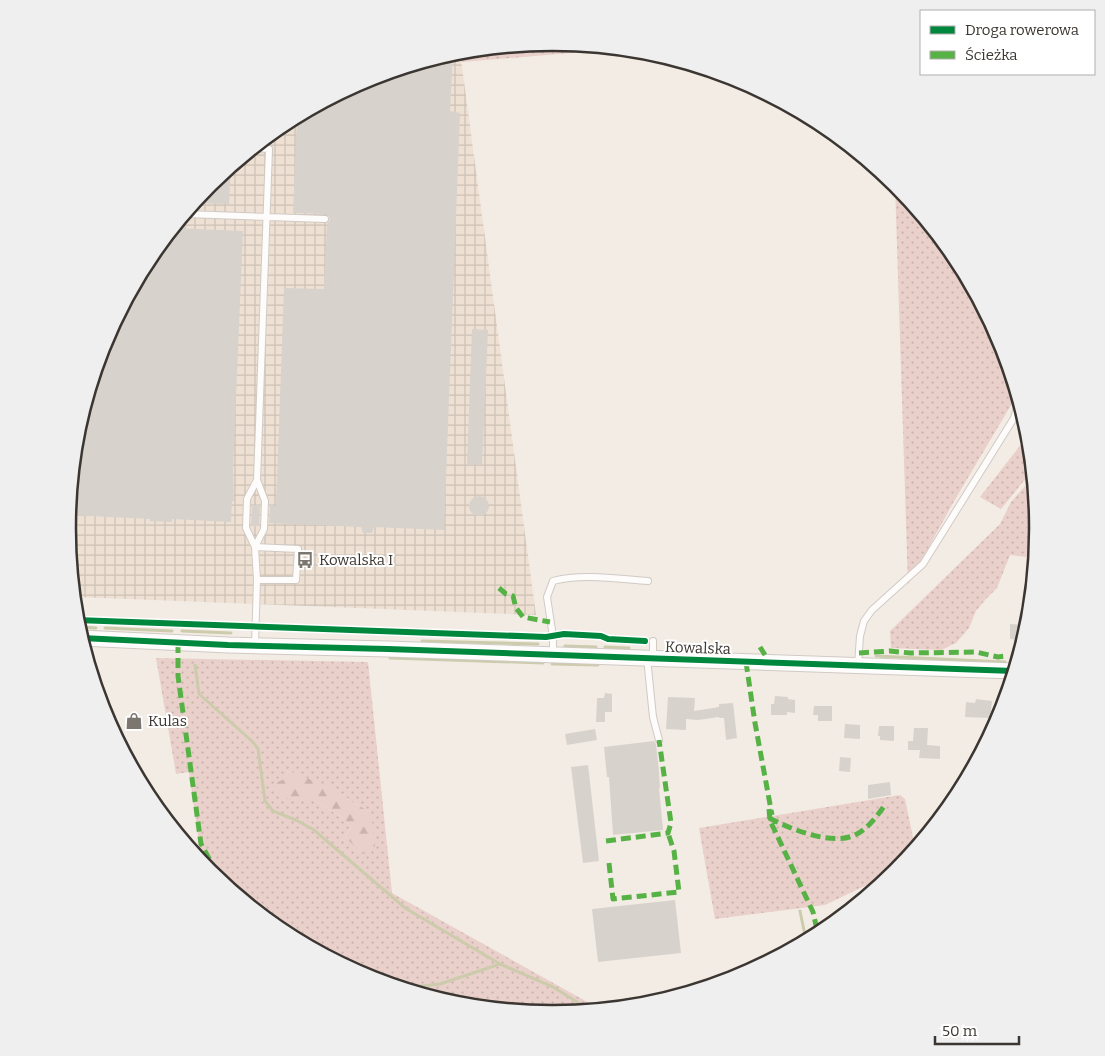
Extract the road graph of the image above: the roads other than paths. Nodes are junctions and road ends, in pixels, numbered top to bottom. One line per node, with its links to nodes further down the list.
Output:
1 (264, 149): 3 (lane)
2 (194, 214): 3 (lane)
3 (267, 217): 4 (lane); 6 (lane)
4 (325, 219)
5 (1015, 414): 15 (lane)
6 (257, 480): 7 (lane); 7 (lane)
7 (255, 547): 8 (lane); 8 (lane)
8 (257, 580): 12 (lane)
9 (648, 581): 13 (lane)
10 (89, 638): 12 (street, Kowalska)
11 (652, 642): 14 (lane)
12 (255, 646): 13 (street, Kowalska)
13 (553, 655): 14 (street, Kowalska)
14 (650, 658): 15 (street, Kowalska); 17 (lane)
15 (858, 666): 16 (street, Kowalska)
16 (1007, 671)
17 (659, 740)

